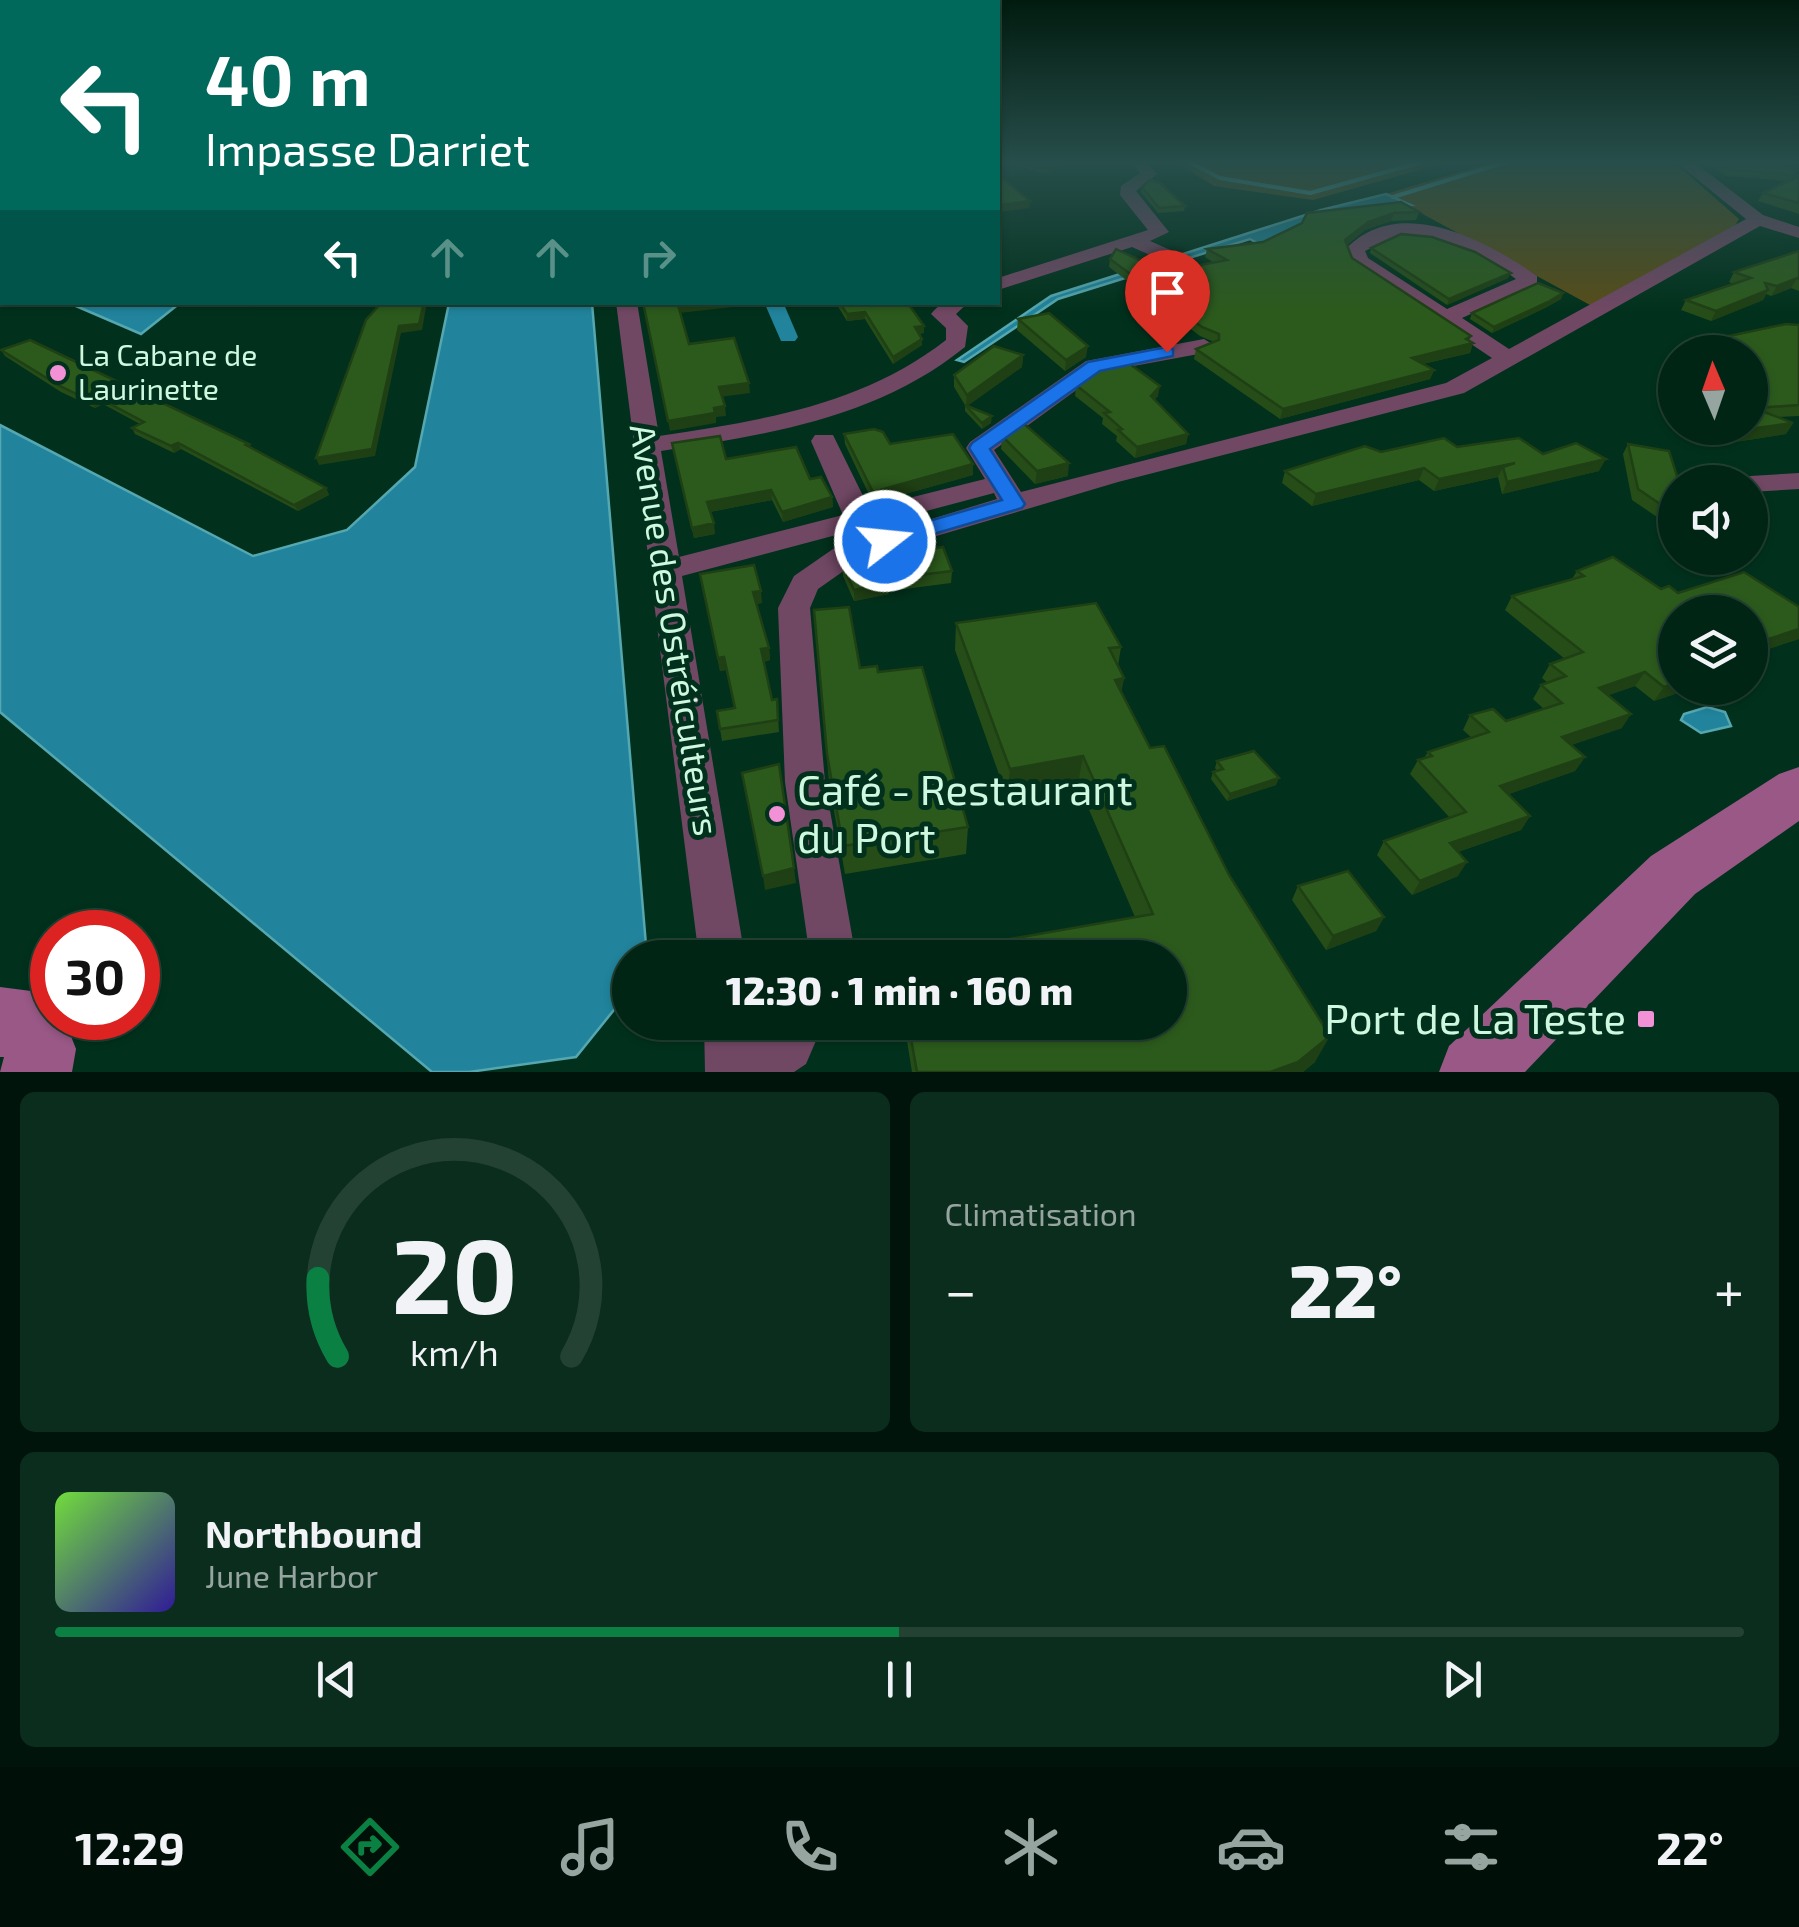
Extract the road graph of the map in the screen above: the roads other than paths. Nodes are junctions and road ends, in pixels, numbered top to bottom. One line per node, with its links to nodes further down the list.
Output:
1 (1145, 212): 5 (street)
2 (1749, 212): 3 (street)
3 (1757, 218): 4 (street); 12 (street)
4 (1799, 233)
5 (1145, 239): 6 (street); 7 (street)
6 (1186, 264)
7 (1000, 283)
8 (626, 305): 14 (street, Avenue des Ostréiculteurs)
9 (943, 308): 14 (street)
10 (1445, 318): 10 (street); 12 (street)
11 (1204, 346): 17 (street)
12 (1509, 359): 17 (street)
13 (824, 441): 18 (street)
14 (645, 446): 19 (street, Avenue des Ostréiculteurs)
15 (1799, 480): 16 (street)
16 (1768, 483)
17 (1008, 493): 18 (street); 22 (street)
18 (860, 520): 19 (street)
19 (667, 570): 21 (street, Avenue des Ostréiculteurs)
20 (1799, 790): 29 (main road)
21 (719, 940)
22 (830, 940)
23 (0, 1022): 26 (main road)
24 (729, 1040): 27 (street)
25 (791, 1040): 28 (street)
26 (36, 1072)
27 (730, 1072)
28 (750, 1072)
29 (1475, 1072)

